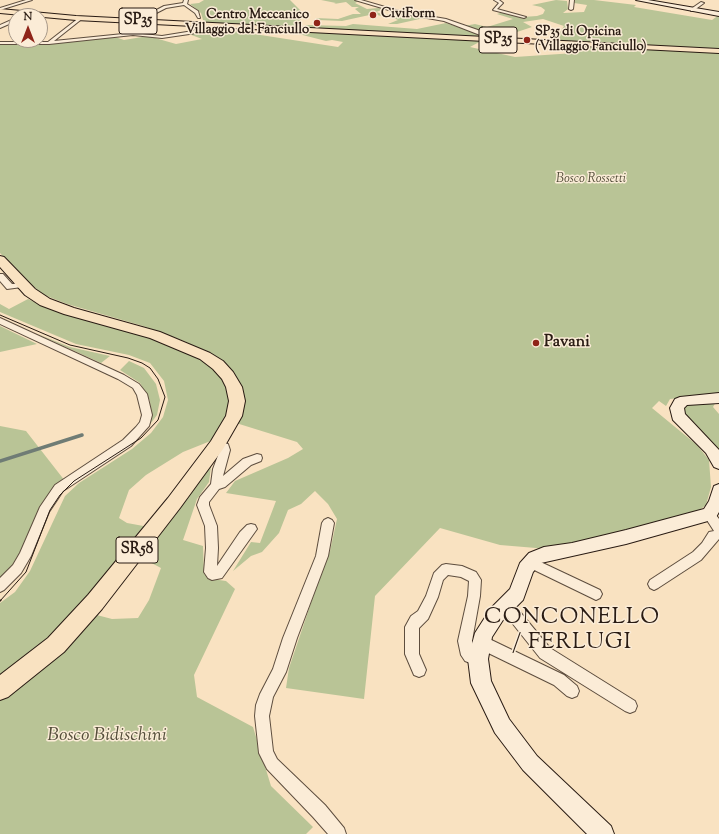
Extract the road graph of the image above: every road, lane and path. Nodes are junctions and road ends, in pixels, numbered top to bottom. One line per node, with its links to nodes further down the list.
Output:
1 (30, 0): 8 (street)
2 (357, 0): 21 (street)
3 (496, 0): 17 (street)
4 (572, 0): 11 (street)
5 (639, 0): 7 (street)
6 (9, 1): 8 (street)
7 (654, 1): 13 (street)
8 (23, 2): 12 (street)
9 (186, 2): 16 (street); 19 (street)
10 (702, 3): 13 (street)
11 (571, 9)
12 (0, 10)
13 (692, 10): 14 (street)
14 (719, 14)
15 (48, 17): 18 (main road, SP35)
16 (199, 17)
17 (524, 17)
18 (81, 18): 19 (main road, SP35); 22 (street)
19 (138, 21): 20 (main road, SP35)
20 (206, 25): 21 (main road, SP35); 22 (street)
21 (495, 39): 24 (main road, SP35)
22 (50, 42): 23 (street)
23 (0, 43)
24 (719, 51)
25 (0, 260): 27 (main road, SR58)
26 (0, 276): 27 (street)
27 (22, 285): 30 (main road, SR58)
28 (0, 321): 41 (street)
29 (719, 398): 32 (street)
30 (217, 445): 33 (street); 46 (main road, SR58)
31 (257, 458): 33 (street)
32 (719, 463)
33 (216, 485): 37 (street)
34 (719, 490): 35 (street)
35 (714, 521): 39 (street)
36 (328, 523): 49 (street)
37 (251, 529)
38 (719, 534): 40 (street)
39 (530, 562): 42 (street); 43 (street)
40 (654, 584)
41 (0, 586)
42 (596, 594)
43 (506, 605): 44 (street); 48 (street)
44 (479, 650): 45 (street); 47 (street); 50 (street)
45 (419, 670)
46 (0, 689)
47 (572, 691)
48 (630, 706)
49 (338, 834)
50 (603, 834)

